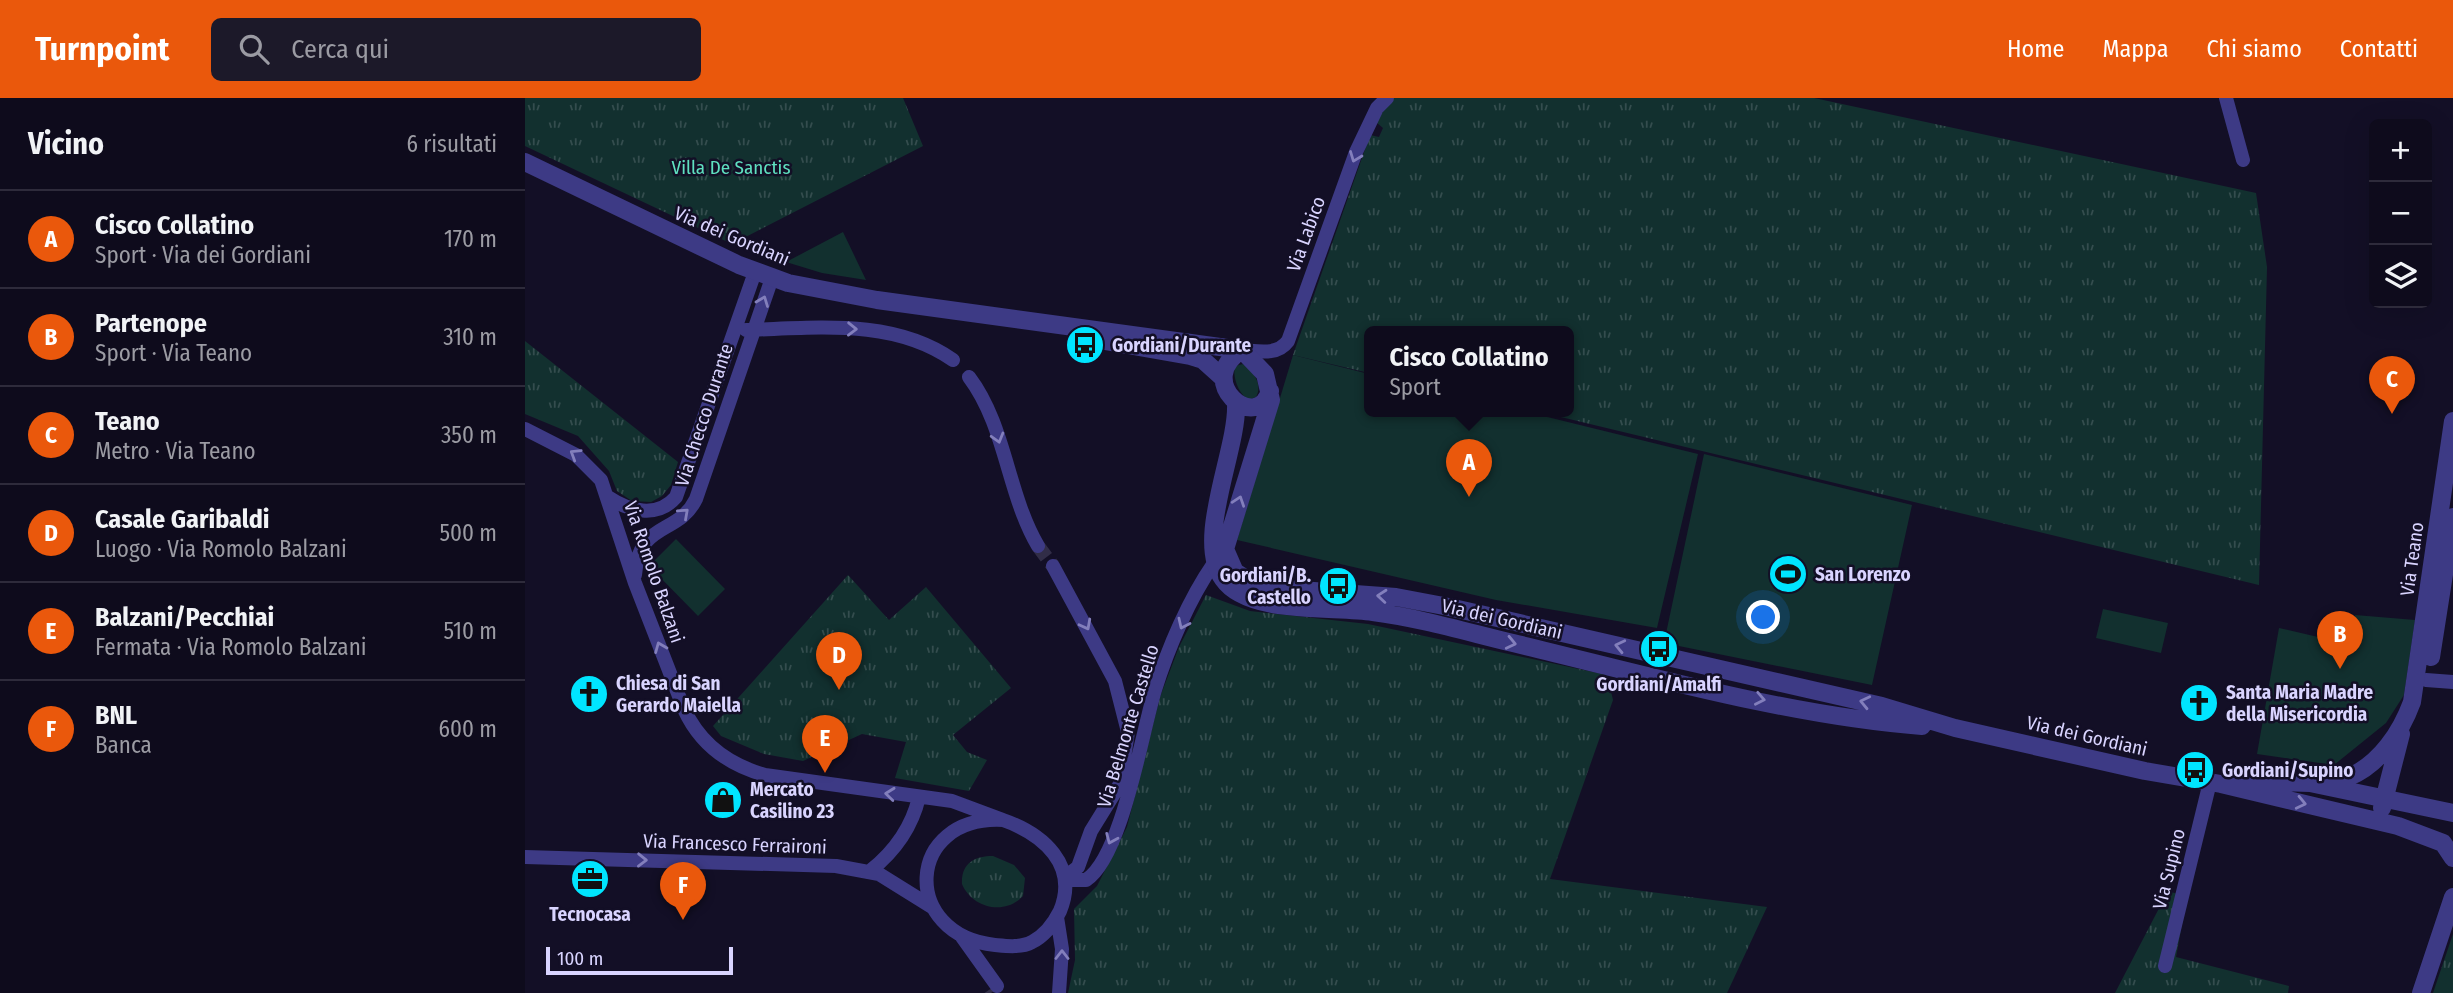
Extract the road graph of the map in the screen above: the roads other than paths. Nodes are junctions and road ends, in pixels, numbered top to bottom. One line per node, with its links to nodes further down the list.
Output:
1 (1387, 98): 9 (street, Via Labico, one-way to 9)
2 (2226, 98): 3 (street)
3 (2243, 160)
4 (525, 162): 5 (street, Via dei Gordiani)
5 (763, 275): 6 (street, Via dei Gordiani); 7 (street, Via Checco Durante, one-way to 5); 8 (street, Via Checco Durante)
6 (1017, 320): 9 (street, Via dei Gordiani); 12 (street, Via dei Gordiani)
7 (752, 329): 8 (street); 10 (street, one-way to 10); 22 (street, Via Checco Durante, one-way to 7)
8 (734, 330): 17 (street, Via Checco Durante)
9 (1242, 350): 12 (street); 13 (street)
10 (953, 359)
11 (969, 377): 19 (street, one-way to 19)
12 (1223, 378): 14 (street)
13 (1270, 391): 14 (street); 27 (street, Via dei Gordiani, one-way to 13)
14 (1236, 404): 20 (street)
15 (525, 429): 17 (street, Via Romolo Balzani, one-way to 15)
16 (2452, 431): 18 (street, Via Teano)
17 (608, 496): 22 (street, Via Romolo Balzani)
18 (2448, 520): 23 (street, Via Teano); 25 (street, Via Teano)
19 (1038, 546)
20 (1214, 563): 27 (street, Via dei Gordiani, one-way to 27); 40 (street, Via Belmonte Castello, one-way to 40)
21 (1053, 566): 40 (street, one-way to 40)
22 (635, 583): 31 (street, Via Romolo Balzani, one-way to 22)
23 (2426, 680): 24 (street); 25 (street, Via Teano)
24 (2453, 682)
25 (2412, 702): 26 (street, Via Teano)
26 (2403, 727): 28 (street); 30 (street, Via Teano)
27 (1955, 728): 29 (street, Via dei Gordiani)
28 (2393, 756): 32 (street); 33 (street)
29 (2210, 782): 30 (street, Via dei Gordiani); 36 (street, Via dei Gordiani, one-way to 36); 45 (street, Via Supino)
30 (2310, 783): 32 (street, Via dei Gordiani)
31 (919, 797): 35 (street, Via Romolo Balzani); 39 (street)
32 (2383, 797): 33 (street, Via dei Gordiani); 36 (street)
33 (2415, 804): 34 (street, Via dei Gordiani)
34 (2453, 813)
35 (1003, 820): 40 (street); 42 (street)
36 (2397, 826): 37 (street, Via dei Gordiani)
37 (2450, 848)
38 (525, 857): 39 (street, Via Francesco Ferraironi, one-way to 39)
39 (870, 870): 42 (street, Via Francesco Ferraironi)
40 (1066, 879): 43 (street)
41 (2453, 897): 48 (street)
42 (932, 907): 44 (street)
43 (1057, 917): 44 (street); 47 (street, one-way to 43)
44 (962, 936): 46 (street)
45 (2165, 966)
46 (993, 988)
47 (1059, 993)
48 (2421, 993)

